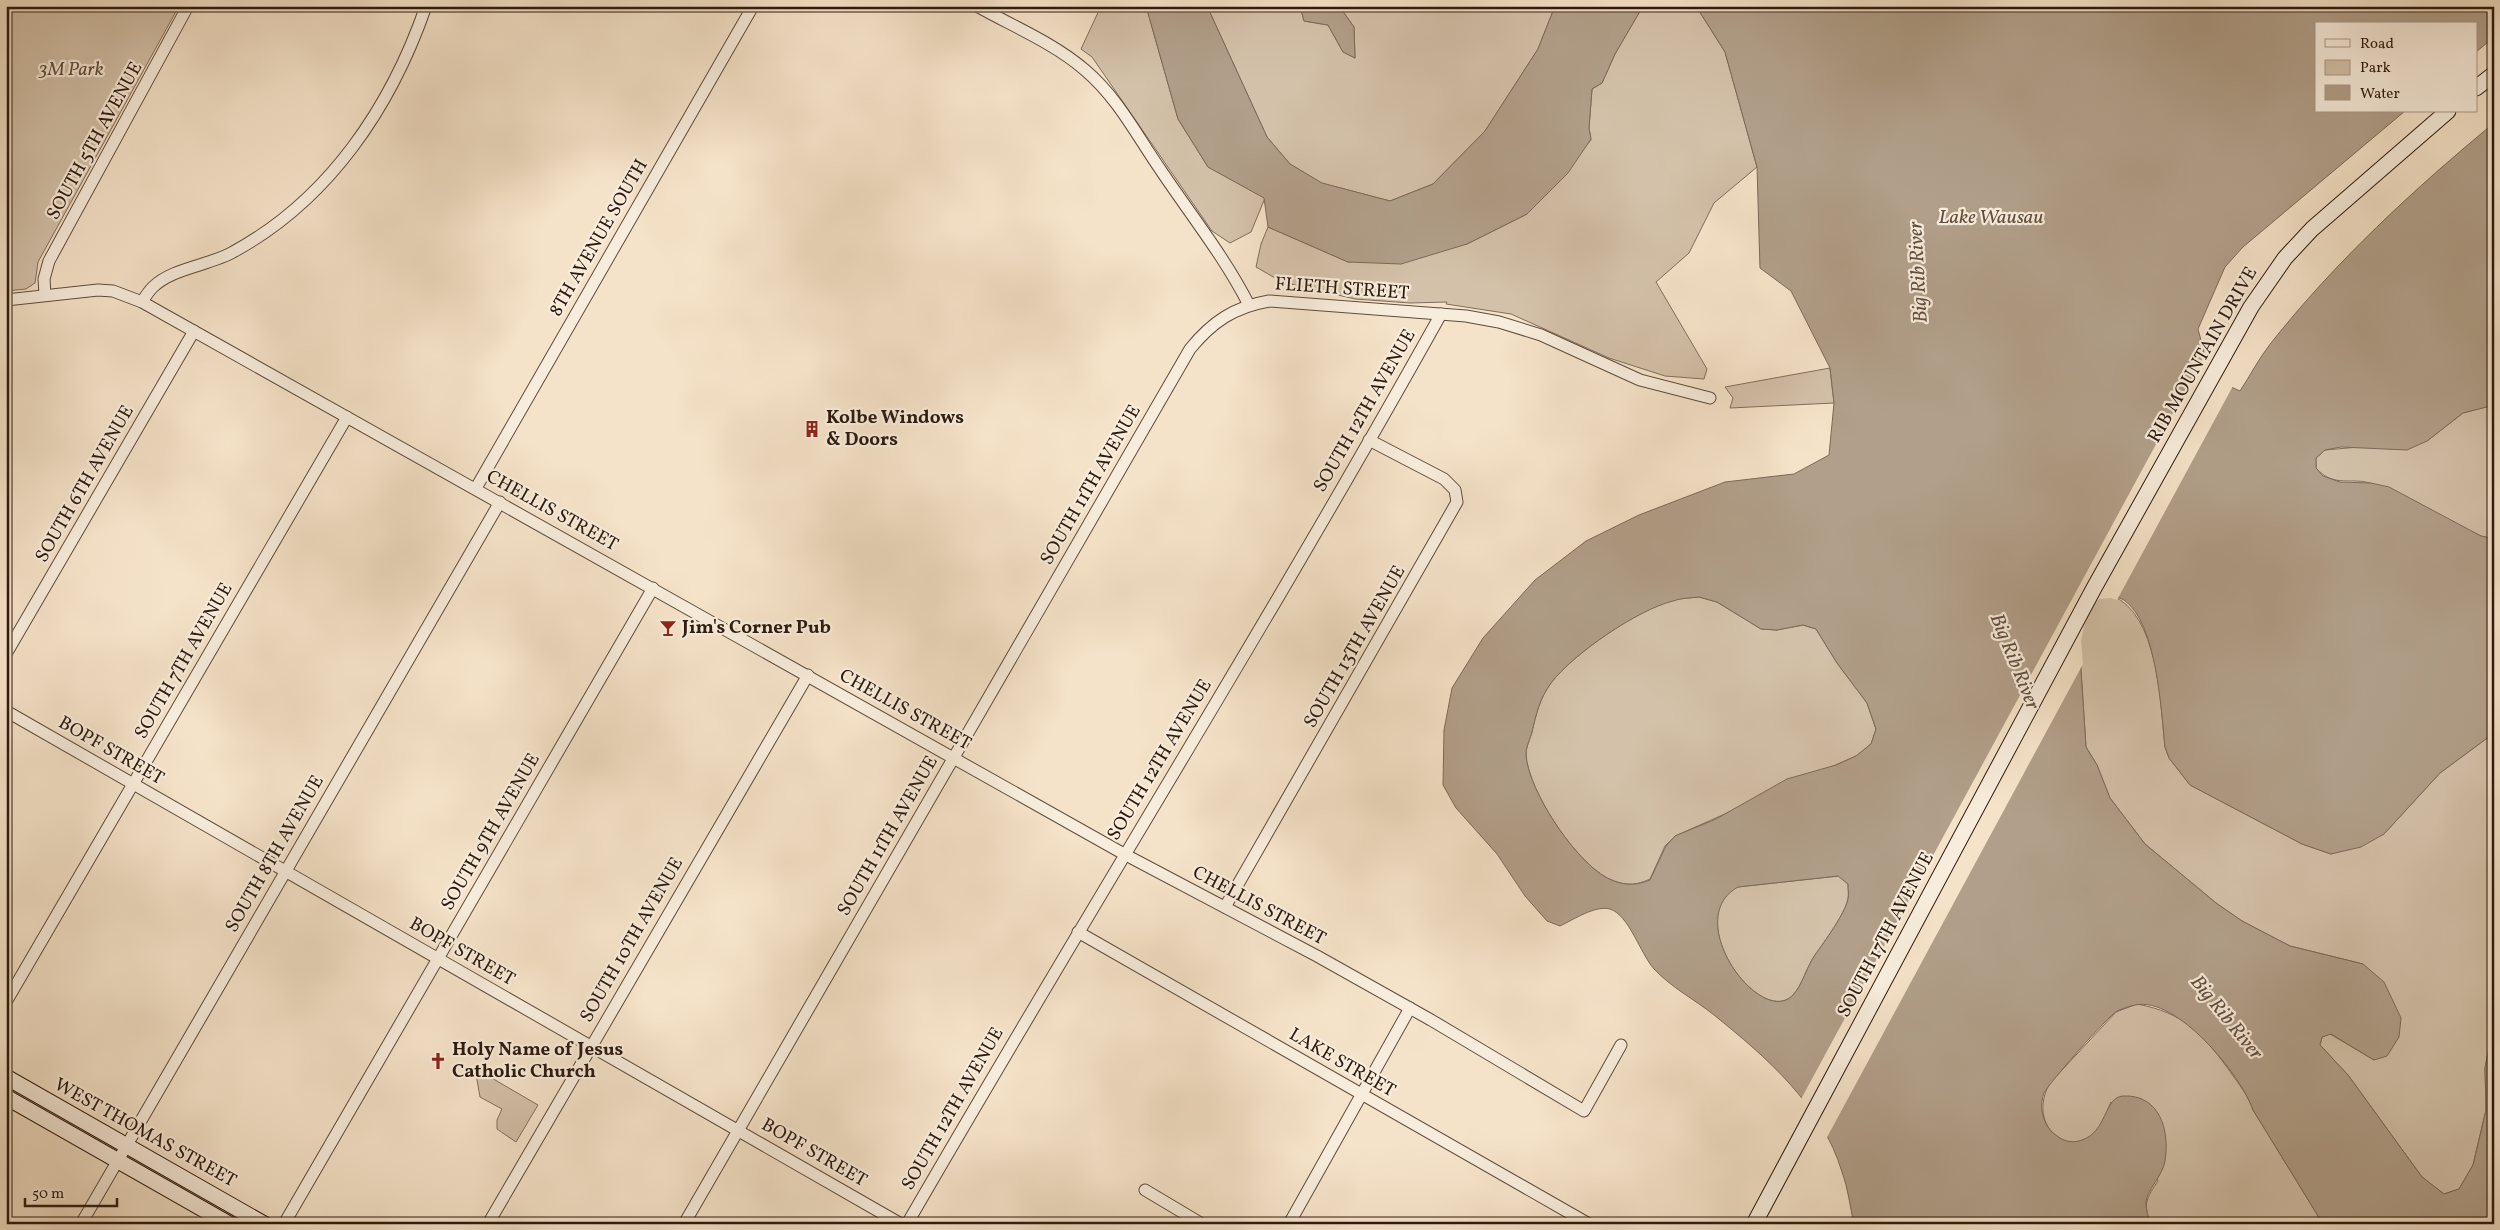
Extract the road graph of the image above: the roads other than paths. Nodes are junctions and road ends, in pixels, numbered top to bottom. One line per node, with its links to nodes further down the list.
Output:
1 (188, 6): 8 (street, SOUTH 5TH AVENUE)
2 (426, 6): 10 (street)
3 (753, 6): 17 (street, 8TH AVENUE SOUTH)
4 (977, 6): 11 (street, FLIETH STREET)
5 (2494, 74): 6 (main road)
6 (2478, 86)
7 (2447, 112): 21 (main road, RIB MOUNTAIN DRIVE)
8 (45, 295): 9 (street, CHELLIS STREET); 10 (street, CHELLIS STREET)
9 (6, 300)
10 (142, 302): 13 (street, CHELLIS STREET)
11 (1249, 304): 12 (street, FLIETH STREET); 24 (street, SOUTH 11TH AVENUE)
12 (1441, 314): 14 (street, FLIETH STREET); 16 (street, SOUTH 12TH AVENUE)
13 (194, 331): 15 (street, CHELLIS STREET); 20 (street, SOUTH 6TH AVENUE)
14 (1710, 398)
15 (347, 417): 17 (street, CHELLIS STREET); 25 (street, SOUTH 7TH AVENUE)
16 (1369, 440): 26 (street, SOUTH 12TH AVENUE); 28 (street, SOUTH 13TH AVENUE)
17 (476, 488): 18 (street, CHELLIS STREET)
18 (500, 502): 19 (street, CHELLIS STREET); 27 (street, SOUTH 8TH AVENUE)
19 (654, 588): 22 (street, CHELLIS STREET); 30 (street, SOUTH 9TH AVENUE)
20 (6, 654)
21 (2053, 666): 53 (main road, SOUTH 17TH AVENUE)
22 (808, 675): 24 (street, CHELLIS STREET); 34 (street, SOUTH 10TH AVENUE)
23 (6, 711): 25 (street, BOPF STREET)
24 (954, 757): 26 (street, CHELLIS STREET); 38 (street, SOUTH 11TH AVENUE)
25 (133, 783): 27 (street, BOPF STREET); 31 (street, SOUTH 7TH AVENUE)
26 (1124, 854): 28 (street, CHELLIS STREET); 29 (street, SOUTH 12TH AVENUE)
27 (286, 871): 30 (street, BOPF STREET); 39 (street, SOUTH 8TH AVENUE)
28 (1225, 907): 32 (street, CHELLIS STREET)
29 (1078, 932): 36 (street, LAKE STREET); 49 (street, SOUTH 12TH AVENUE)
30 (438, 958): 34 (street, BOPF STREET); 45 (street, SOUTH 9TH AVENUE)
31 (6, 1002)
32 (1410, 1008): 33 (street, CHELLIS STREET); 36 (street)
33 (1621, 1045)
34 (591, 1046): 38 (street, BOPF STREET); 46 (street, SOUTH 10TH AVENUE)
35 (6, 1077): 39 (main road, WEST THOMAS STREET)
36 (1361, 1094): 51 (street); 52 (street, LAKE STREET)
37 (6, 1097): 40 (main road, WEST THOMAS STREET)
38 (738, 1130): 47 (street, SOUTH 11TH AVENUE); 48 (street, BOPF STREET)
39 (126, 1146): 40 (street, SOUTH 8TH AVENUE); 44 (main road, WEST THOMAS STREET)
40 (118, 1160): 42 (street, SOUTH 8TH AVENUE); 43 (main road, WEST THOMAS STREET)
41 (1144, 1190): 50 (street)
42 (81, 1224)
43 (229, 1224)
44 (264, 1224)
45 (284, 1224)
46 (488, 1224)
47 (684, 1224)
48 (901, 1224)
49 (907, 1224)
50 (1202, 1224)
51 (1289, 1224)
52 (1590, 1224)
53 (1754, 1224)

